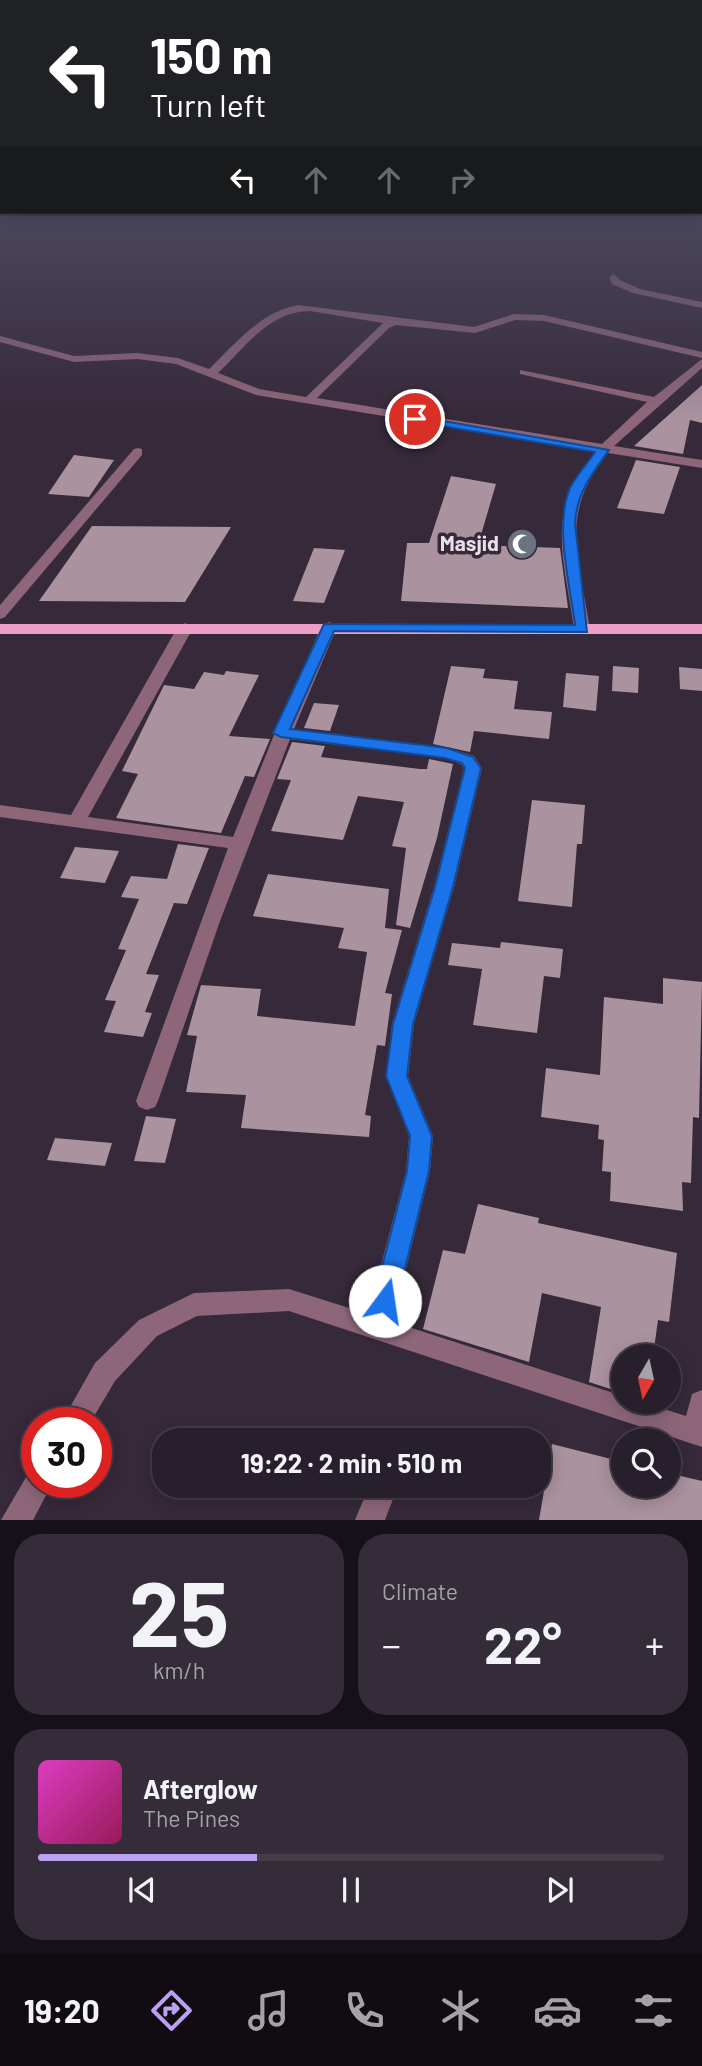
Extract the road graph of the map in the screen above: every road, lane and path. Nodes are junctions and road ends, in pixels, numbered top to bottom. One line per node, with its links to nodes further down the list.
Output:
1 (614, 277): 2 (street)
2 (702, 305)
3 (395, 322): 5 (street); 8 (street); 9 (street)
4 (0, 339): 8 (street)
5 (702, 355)
6 (702, 362): 10 (street)
7 (524, 372): 10 (street)
8 (211, 373): 9 (street)
9 (308, 401): 11 (street)
10 (658, 401): 11 (street)
11 (603, 450): 13 (street); 18 (street)
12 (138, 452): 14 (street)
13 (702, 464)
14 (0, 614)
15 (329, 627): 16 (main road); 18 (main road); 20 (street)
16 (185, 628): 17 (main road); 22 (street)
17 (0, 629)
18 (582, 629): 19 (main road)
19 (702, 629)
20 (281, 733): 23 (street); 25 (street)
21 (0, 811): 22 (street)
22 (76, 822): 23 (street)
23 (239, 844): 24 (street)
24 (147, 1101)
25 (378, 1328): 27 (street); 28 (street)
26 (702, 1404): 28 (street)
27 (84, 1407)
28 (700, 1434)
29 (29, 1498): 30 (street)
30 (16, 1520)

